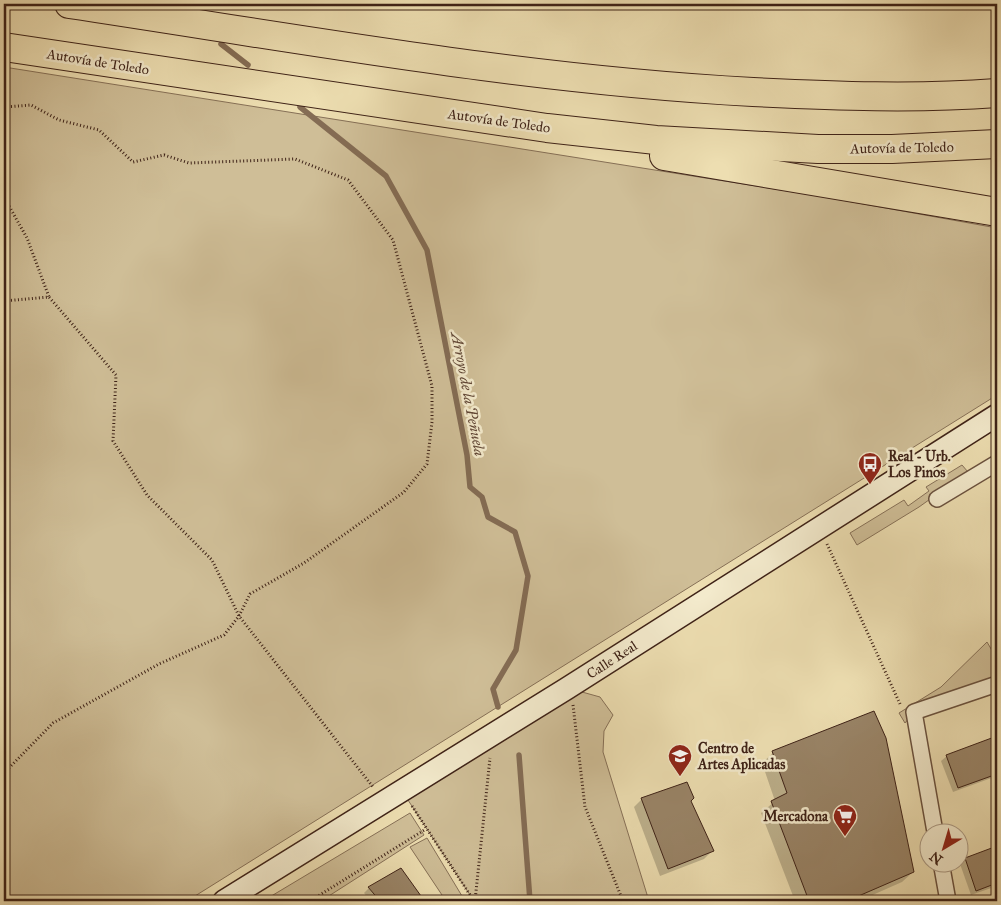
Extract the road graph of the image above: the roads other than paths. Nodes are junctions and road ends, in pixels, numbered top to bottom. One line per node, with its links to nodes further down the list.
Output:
1 (69, 4): 5 (highway)
2 (4, 47): 6 (highway, Autovía de Toledo)
3 (997, 75): 5 (highway)
4 (997, 93): 5 (highway)
5 (896, 98)
6 (546, 128): 7 (highway, Autovía de Toledo); 8 (highway)
7 (997, 144)
8 (997, 212)
9 (997, 416): 15 (street, Calle Real)
10 (997, 463): 11 (street)
11 (937, 499)
12 (997, 684): 13 (street)
13 (934, 822)
14 (943, 872): 16 (street)
15 (224, 901)
16 (948, 901)

